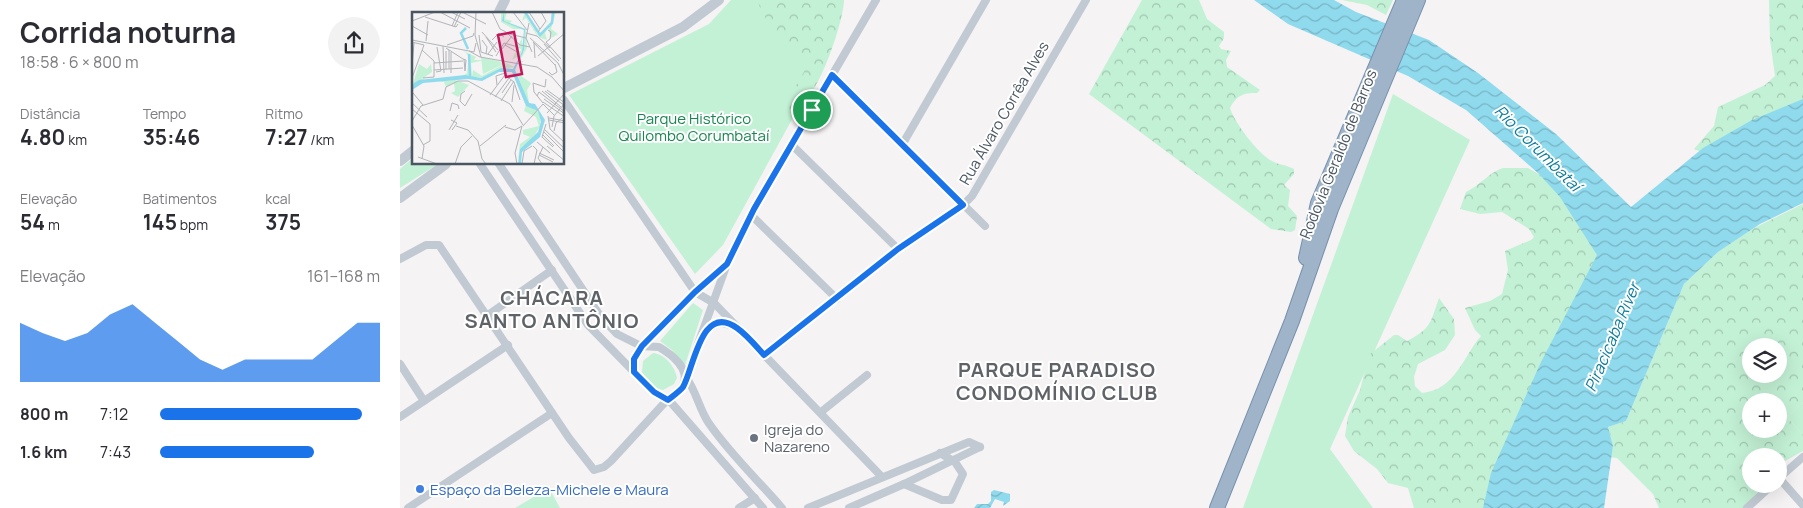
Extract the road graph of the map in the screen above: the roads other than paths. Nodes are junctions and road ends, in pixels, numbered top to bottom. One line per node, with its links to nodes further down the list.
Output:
1 (505, 0): 7 (street)
2 (719, 0): 9 (street)
3 (876, 0): 8 (street)
4 (986, 0): 11 (street)
5 (1086, 0): 19 (street, Rua Álvaro Corrêa Alves)
6 (1410, 3): 60 (highway, Rodovia Geraldo de Barros)
7 (499, 12)
8 (832, 75): 11 (street); 12 (street)
9 (565, 87)
10 (565, 101): 26 (street)
11 (902, 145): 19 (street)
12 (792, 146): 20 (street); 22 (street)
13 (412, 152): 14 (street)
14 (400, 161)
15 (445, 165): 18 (street)
16 (481, 165): 25 (street)
17 (500, 165): 33 (street)
18 (400, 198)
19 (963, 205): 21 (street); 22 (street, Rua Álvaro Corrêa Alves)
20 (751, 215): 24 (street); 27 (street)
21 (985, 226)
22 (898, 249): 27 (street, Rua Álvaro Corrêa Alves)
23 (400, 259): 29 (street)
24 (727, 264): 26 (street); 28 (street)
25 (552, 270): 29 (street); 36 (street)
26 (695, 292): 28 (street); 33 (street)
27 (837, 299): 34 (street, Rua Álvaro Corrêa Alves)
28 (714, 303): 30 (street); 31 (street)
29 (488, 315): 32 (street)
30 (737, 327): 31 (street); 34 (street)
31 (704, 333): 38 (street)
32 (508, 345): 40 (street); 42 (street)
33 (642, 346): 36 (street); 38 (street)
34 (764, 355): 41 (street)
35 (400, 364): 40 (street)
36 (634, 372): 39 (street)
37 (867, 375): 41 (street)
38 (686, 377): 39 (street); 57 (street)
39 (668, 400): 42 (street); 52 (street)
40 (424, 401): 43 (street)
41 (821, 412): 48 (street)
42 (552, 413): 54 (street)
43 (400, 417)
44 (940, 454): 46 (street); 46 (street); 48 (street)
45 (1803, 457): 47 (street)
46 (954, 461): 49 (street); 49 (street)
47 (1787, 471)
48 (882, 477): 58 (street)
49 (904, 484): 59 (street)
50 (1787, 487): 53 (street)
51 (1763, 493): 61 (street)
52 (755, 498): 55 (street); 56 (street)
53 (1803, 505)
54 (408, 508)
55 (739, 508)
56 (763, 508)
57 (782, 508)
58 (808, 508)
59 (849, 508)
60 (1217, 508)
61 (1747, 508)

